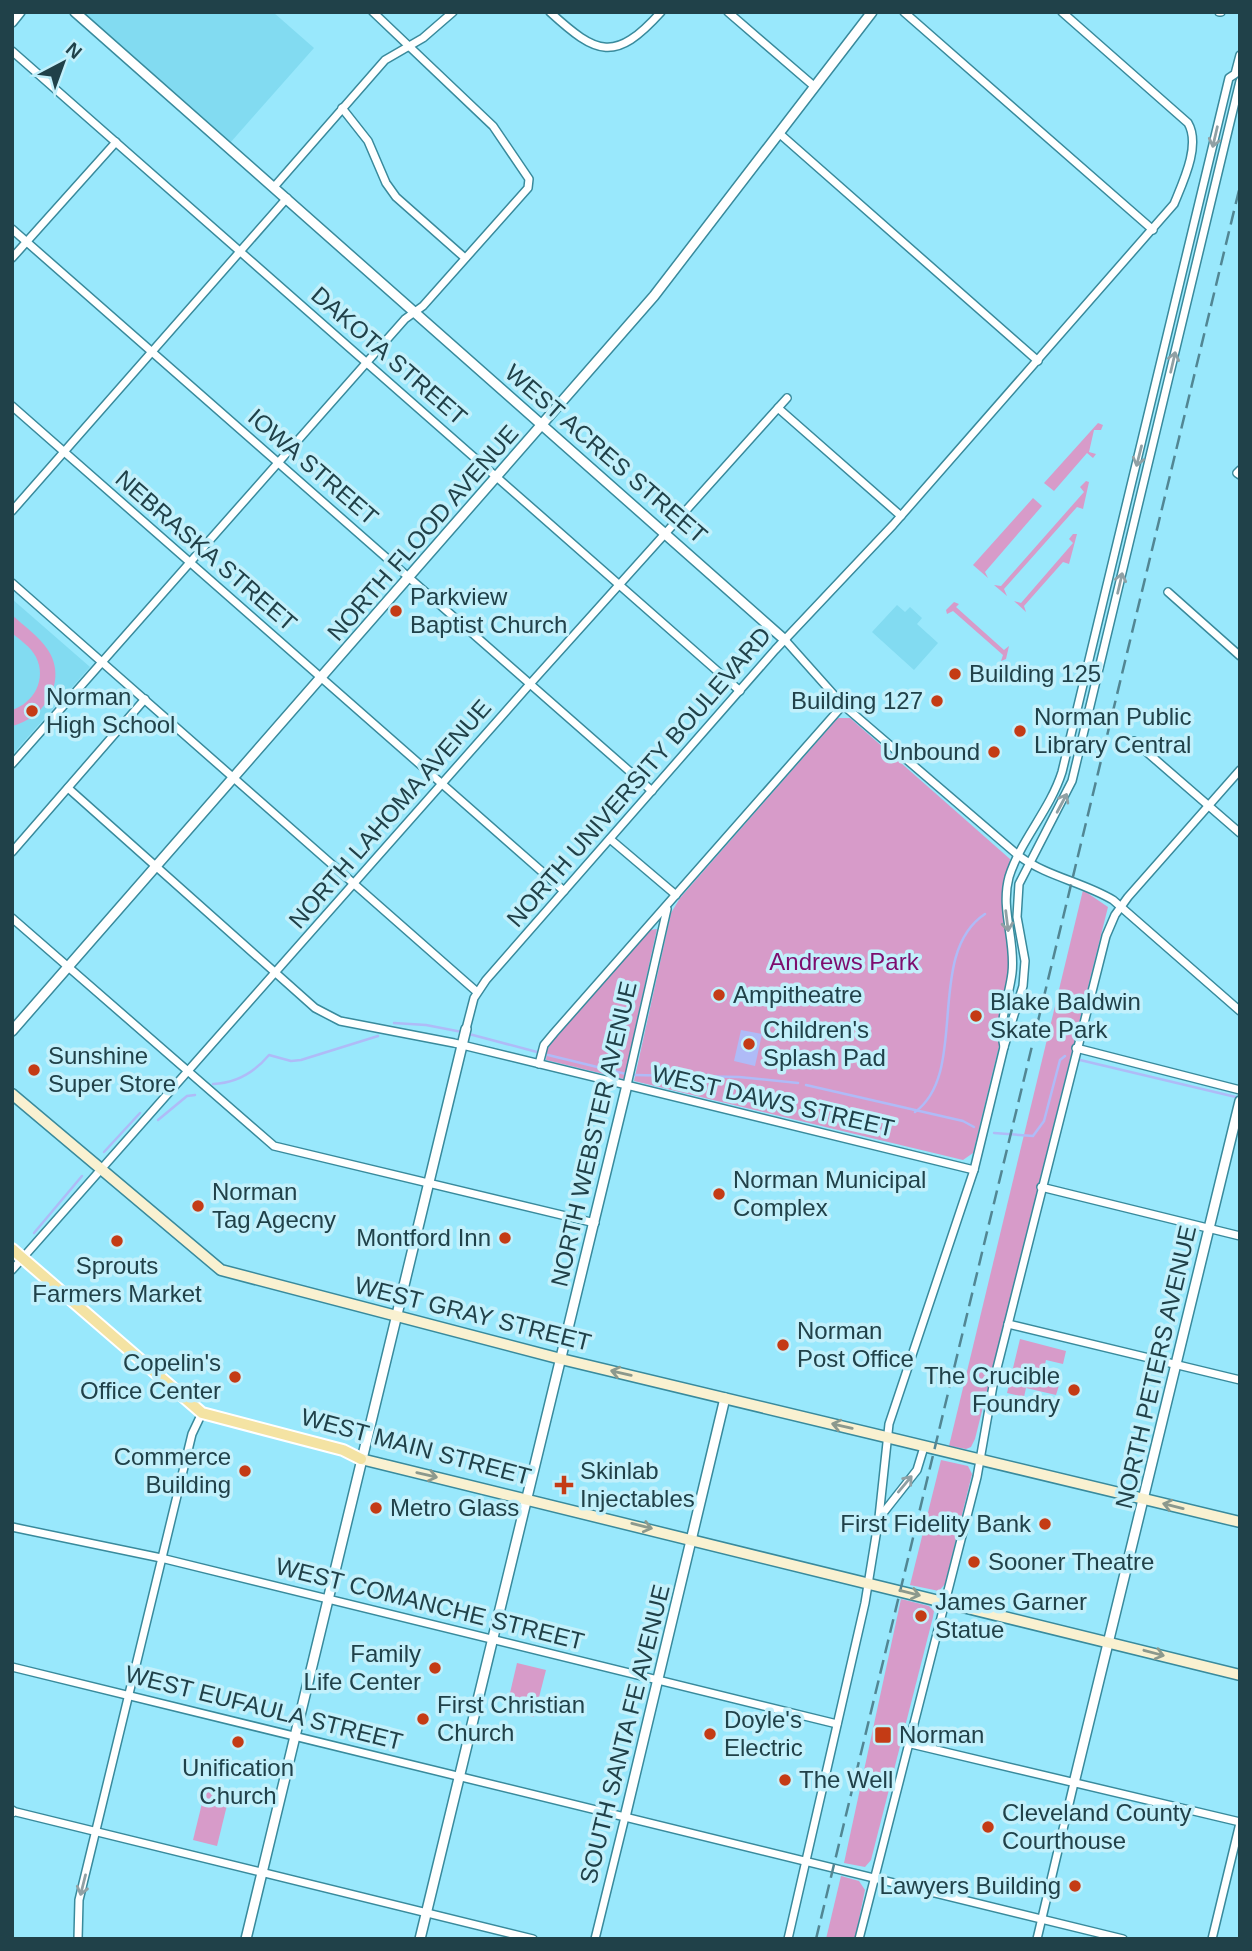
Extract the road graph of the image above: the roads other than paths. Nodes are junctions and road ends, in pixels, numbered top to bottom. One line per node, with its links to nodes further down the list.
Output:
1 (20, 12): 11 (street)
2 (75, 12): 20 (street, WEST ACRES STREET)
3 (373, 12): 12 (street)
4 (453, 12): 12 (street)
5 (550, 12): 6 (street)
6 (661, 12)
7 (728, 12): 16 (street)
8 (872, 12): 16 (street, NORTH FLOOD AVENUE)
9 (904, 12): 23 (street)
10 (1062, 12): 23 (street, NORTH UNIVERSITY BOULEVARD)
11 (12, 22)
12 (409, 45): 17 (street); 27 (street)
13 (12, 51): 19 (street, DAKOTA STREET)
14 (1240, 55): 15 (street)
15 (1238, 78): 66 (street, one-way to 66); 67 (street, one-way to 15)
16 (816, 88): 18 (street, NORTH FLOOD AVENUE)
17 (342, 108): 20 (street); 27 (street)
18 (780, 134): 30 (street); 35 (street, NORTH FLOOD AVENUE)
19 (116, 142): 24 (street); 25 (street, DAKOTA STREET)
20 (274, 187): 21 (street, WEST ACRES STREET)
21 (287, 198): 25 (street); 28 (street, WEST ACRES STREET)
22 (12, 229): 24 (street, IOWA STREET)
23 (1153, 230): 30 (street, NORTH UNIVERSITY BOULEVARD)
24 (26, 242): 26 (street); 29 (street, IOWA STREET)
25 (240, 251): 29 (street); 31 (street, DAKOTA STREET)
26 (12, 258)
27 (465, 258): 28 (street)
28 (415, 312): 31 (street); 35 (street, WEST ACRES STREET)
29 (152, 352): 36 (street); 37 (street, IOWA STREET)
30 (1038, 361): 40 (street, NORTH UNIVERSITY BOULEVARD)
31 (367, 362): 37 (street); 38 (street, DAKOTA STREET)
32 (787, 397): 34 (street, NORTH LAHOMA AVENUE)
33 (12, 406): 36 (street, NEBRASKA STREET)
34 (778, 408): 40 (street); 41 (street, NORTH LAHOMA AVENUE)
35 (544, 424): 38 (street, NORTH FLOOD AVENUE); 41 (street, WEST ACRES STREET)
36 (65, 452): 39 (street); 42 (street, NEBRASKA STREET)
37 (279, 463): 42 (street); 43 (street, IOWA STREET)
38 (497, 477): 43 (street, NORTH FLOOD AVENUE); 45 (street, DAKOTA STREET)
39 (12, 511)
40 (901, 516): 47 (street, NORTH UNIVERSITY BOULEVARD)
41 (666, 532): 45 (street, NORTH LAHOMA AVENUE); 47 (street, WEST ACRES STREET)
42 (191, 563): 49 (street); 50 (street, NEBRASKA STREET)
43 (409, 577): 50 (street, NORTH FLOOD AVENUE); 51 (street, IOWA STREET)
44 (12, 583): 49 (street)
45 (619, 584): 51 (street, NORTH LAHOMA AVENUE); 52 (street, DAKOTA STREET)
46 (1168, 592): 48 (street)
47 (785, 640): 52 (street, NORTH UNIVERSITY BOULEVARD); 54 (street, WEST ACRES STREET)
48 (1240, 656)
49 (103, 662): 53 (street); 56 (street)
50 (322, 678): 58 (street, NORTH FLOOD AVENUE); 59 (street, NEBRASKA STREET)
51 (530, 684): 59 (street, NORTH LAHOMA AVENUE); 61 (street, IOWA STREET)
52 (740, 691): 61 (street, NORTH UNIVERSITY BOULEVARD)
53 (145, 699): 58 (street); 60 (street)
54 (843, 705): 66 (street, WEST ACRES STREET); 71 (street)
55 (1134, 741): 62 (street)
56 (12, 764)
57 (1240, 770): 62 (street)
58 (233, 777): 68 (street, NORTH FLOOD AVENUE); 69 (street)
59 (442, 783): 69 (street, NORTH LAHOMA AVENUE); 70 (street, NEBRASKA STREET)
60 (68, 788): 65 (street); 68 (street, WEST DAWS STREET)
61 (652, 791): 64 (street, NORTH UNIVERSITY BOULEVARD)
62 (1208, 806): 63 (street); 72 (street)
63 (1240, 833)
64 (610, 839): 70 (street, NORTH UNIVERSITY BOULEVARD); 71 (street)
65 (12, 852)
66 (1019, 856): 67 (street, WEST ACRES STREET); 80 (street, one-way to 80)
67 (1028, 862): 72 (street, WEST ACRES STREET); 80 (street)
68 (155, 866): 74 (street, NORTH FLOOD AVENUE); 75 (street, WEST DAWS STREET)
69 (354, 885): 75 (street, NORTH LAHOMA AVENUE); 76 (street)
70 (564, 891): 76 (street, NORTH UNIVERSITY BOULEVARD)
71 (673, 899): 82 (street); 84 (street, NORTH WEBSTER AVENUE)
72 (1121, 906): 77 (street, WEST ACRES STREET); 81 (street)
73 (12, 918): 74 (street)
74 (67, 965): 78 (street, NORTH FLOOD AVENUE); 83 (street)
75 (276, 973): 79 (street, WEST DAWS STREET); 83 (street, NORTH LAHOMA AVENUE)
76 (477, 992): 79 (street, NORTH UNIVERSITY BOULEVARD)
77 (1240, 1011)
78 (12, 1031)
79 (464, 1037): 82 (street, WEST DAWS STREET); 90 (street, NORTH UNIVERSITY BOULEVARD)
80 (1004, 1047): 89 (street)
81 (1076, 1048): 85 (street); 91 (street)
82 (539, 1064): 84 (street, WEST DAWS STREET)
83 (188, 1073): 88 (street, NORTH LAHOMA AVENUE); 90 (street)
84 (627, 1086): 89 (street, WEST DAWS STREET); 92 (street, NORTH WEBSTER AVENUE)
85 (1240, 1090)
86 (12, 1094): 88 (main road, WEST GRAY STREET)
87 (1239, 1103): 93 (street, NORTH PETERS AVENUE)
88 (101, 1170): 96 (street, NORTH LAHOMA AVENUE); 98 (main road, WEST GRAY STREET)
89 (974, 1170): 105 (street)
90 (429, 1181): 92 (street); 98 (street, NORTH UNIVERSITY BOULEVARD)
91 (1041, 1187): 93 (street); 99 (street)
92 (595, 1223): 100 (street, NORTH WEBSTER AVENUE)
93 (1209, 1228): 94 (street); 101 (street, NORTH PETERS AVENUE)
94 (1240, 1236)
95 (12, 1249): 96 (main road, WEST MAIN STREET)
96 (23, 1258): 97 (street, NORTH LAHOMA AVENUE); 104 (main road, WEST MAIN STREET)
97 (12, 1270)
98 (396, 1316): 100 (main road, WEST GRAY STREET); 107 (street, NORTH UNIVERSITY BOULEVARD)
99 (1008, 1324): 101 (street); 108 (street)
100 (561, 1359): 103 (main road, WEST GRAY STREET, one-way to 100); 109 (street, NORTH WEBSTER AVENUE)
101 (1176, 1364): 102 (street); 110 (street, NORTH PETERS AVENUE)
102 (1240, 1380)
103 (725, 1398): 105 (main road, WEST GRAY STREET, one-way to 103); 114 (street, SOUTH SANTA FE AVENUE)
104 (202, 1413): 107 (main road, WEST MAIN STREET); 115 (street)
105 (887, 1437): 106 (main road, WEST GRAY STREET); 111 (street)
106 (924, 1447): 108 (main road, WEST GRAY STREET); 111 (street, one-way to 106)
107 (360, 1460): 109 (main road, WEST MAIN STREET, one-way to 109); 117 (street, NORTH UNIVERSITY BOULEVARD)
108 (979, 1461): 110 (main road, WEST GRAY STREET); 118 (street)
109 (528, 1498): 114 (main road, WEST MAIN STREET, one-way to 114); 119 (street, NORTH WEBSTER AVENUE)
110 (1144, 1499): 112 (main road, WEST GRAY STREET, one-way to 110); 120 (street, NORTH PETERS AVENUE)
111 (879, 1517): 116 (street)
112 (1240, 1522)
113 (12, 1527): 115 (street, WEST COMANCHE STREET)
114 (692, 1539): 116 (main road, WEST MAIN STREET); 123 (street, SOUTH SANTA FE AVENUE)
115 (161, 1558): 117 (street, WEST COMANCHE STREET); 124 (street)
116 (867, 1582): 118 (main road, WEST MAIN STREET, one-way to 118); 125 (street)
117 (327, 1598): 119 (street, WEST COMANCHE STREET); 126 (street, NORTH UNIVERSITY BOULEVARD)
118 (945, 1601): 120 (main road, WEST MAIN STREET); 127 (street)
119 (492, 1639): 123 (street, WEST COMANCHE STREET); 128 (street, NORTH WEBSTER AVENUE)
120 (1109, 1641): 122 (main road, WEST MAIN STREET, one-way to 122); 129 (street, NORTH PETERS AVENUE)
121 (12, 1667): 124 (street, WEST EUFAULA STREET)
122 (1240, 1675)
123 (658, 1680): 125 (street, WEST COMANCHE STREET); 131 (street, SOUTH SANTA FE AVENUE)
124 (129, 1695): 126 (street, WEST EUFAULA STREET); 133 (street)
125 (837, 1724): 134 (street)
126 (294, 1735): 128 (street, WEST EUFAULA STREET); 135 (street, NORTH UNIVERSITY BOULEVARD)
127 (907, 1743): 129 (street); 136 (street)
128 (460, 1776): 131 (street, WEST EUFAULA STREET); 137 (street, NORTH WEBSTER AVENUE)
129 (1074, 1783): 132 (street); 138 (street)
130 (12, 1811): 133 (street)
131 (625, 1817): 134 (street, WEST EUFAULA STREET); 143 (street, SOUTH SANTA FE AVENUE)
132 (1240, 1823): 148 (street)
133 (95, 1832): 135 (street); 139 (street, one-way to 139)
134 (805, 1861): 136 (street, WEST EUFAULA STREET); 144 (street)
135 (262, 1872): 137 (street); 140 (street, NORTH UNIVERSITY BOULEVARD)
136 (873, 1878): 138 (street, WEST EUFAULA STREET); 145 (street)
137 (426, 1913): 141 (street, NORTH WEBSTER AVENUE); 142 (street)
138 (1041, 1918): 146 (street); 147 (street, WEST EUFAULA STREET)
139 (78, 1939)
140 (246, 1939)
141 (420, 1939)
142 (533, 1939)
143 (595, 1939)
144 (788, 1939)
145 (859, 1939)
146 (1037, 1939)
147 (1123, 1939)
148 (1212, 1939)

